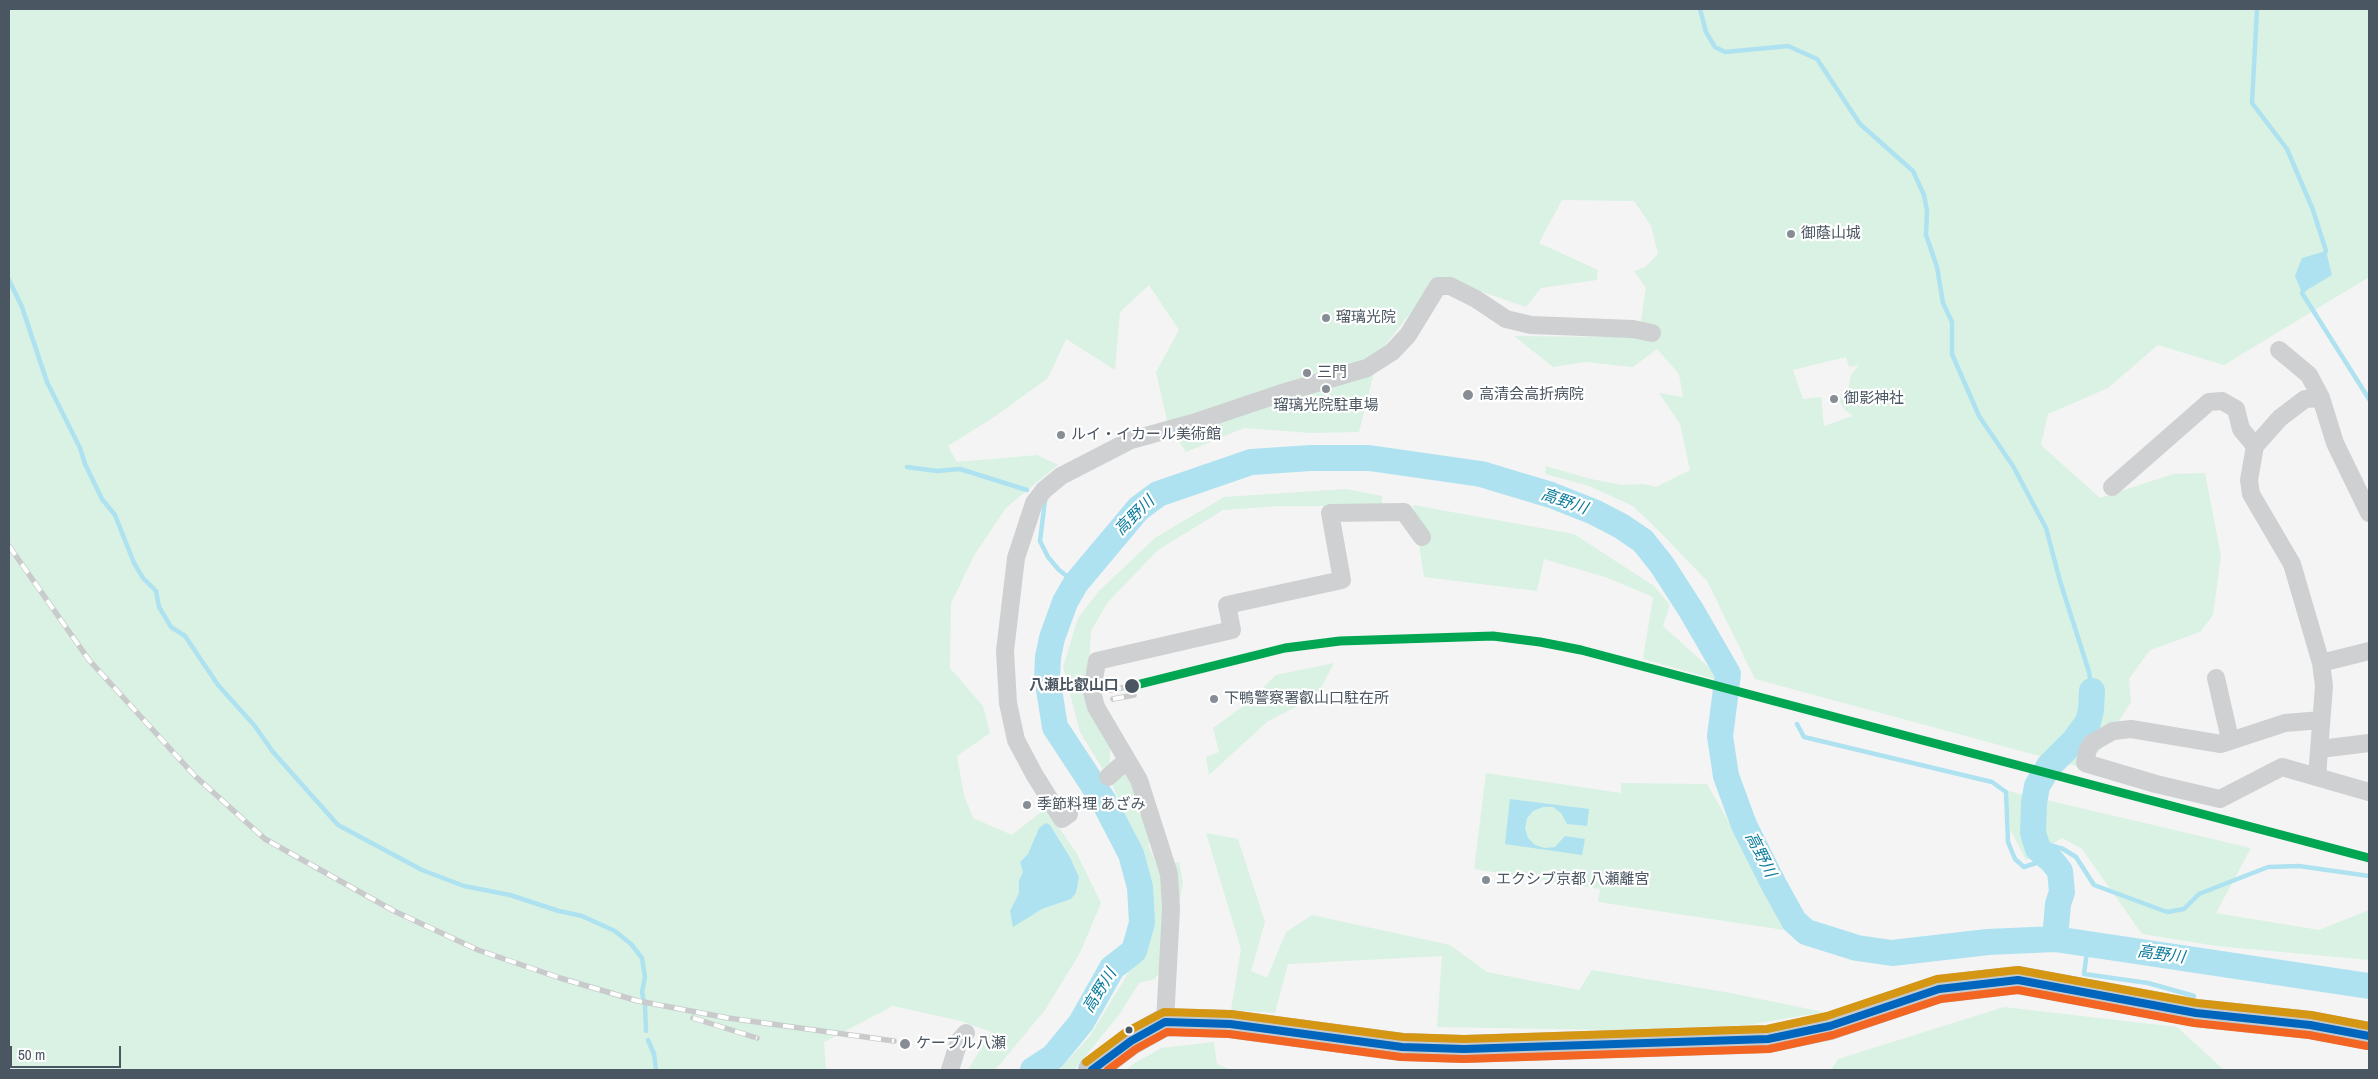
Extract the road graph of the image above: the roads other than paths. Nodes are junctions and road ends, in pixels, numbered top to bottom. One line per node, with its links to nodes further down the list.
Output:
1 (1652, 333): 19 (street)
2 (2279, 350): 3 (street)
3 (2321, 398): 4 (street); 6 (street)
4 (2255, 446): 5 (street); 9 (street)
5 (2112, 487)
6 (2369, 513)
7 (1422, 537): 15 (street)
8 (2369, 651): 9 (street)
9 (2321, 663): 11 (street)
10 (2216, 678): 12 (street)
11 (2321, 720): 12 (street); 14 (street)
12 (2230, 739): 17 (street)
13 (2369, 743): 14 (street)
14 (2320, 749): 17 (street)
15 (1127, 760): 16 (street); 20 (street)
16 (1108, 777)
17 (2317, 777): 18 (street)
18 (2369, 792)
19 (1069, 814)
20 (1165, 1022): 22 (highway); 24 (highway)
21 (966, 1033): 23 (street)
22 (2369, 1036)
23 (950, 1070)
24 (1092, 1070)

